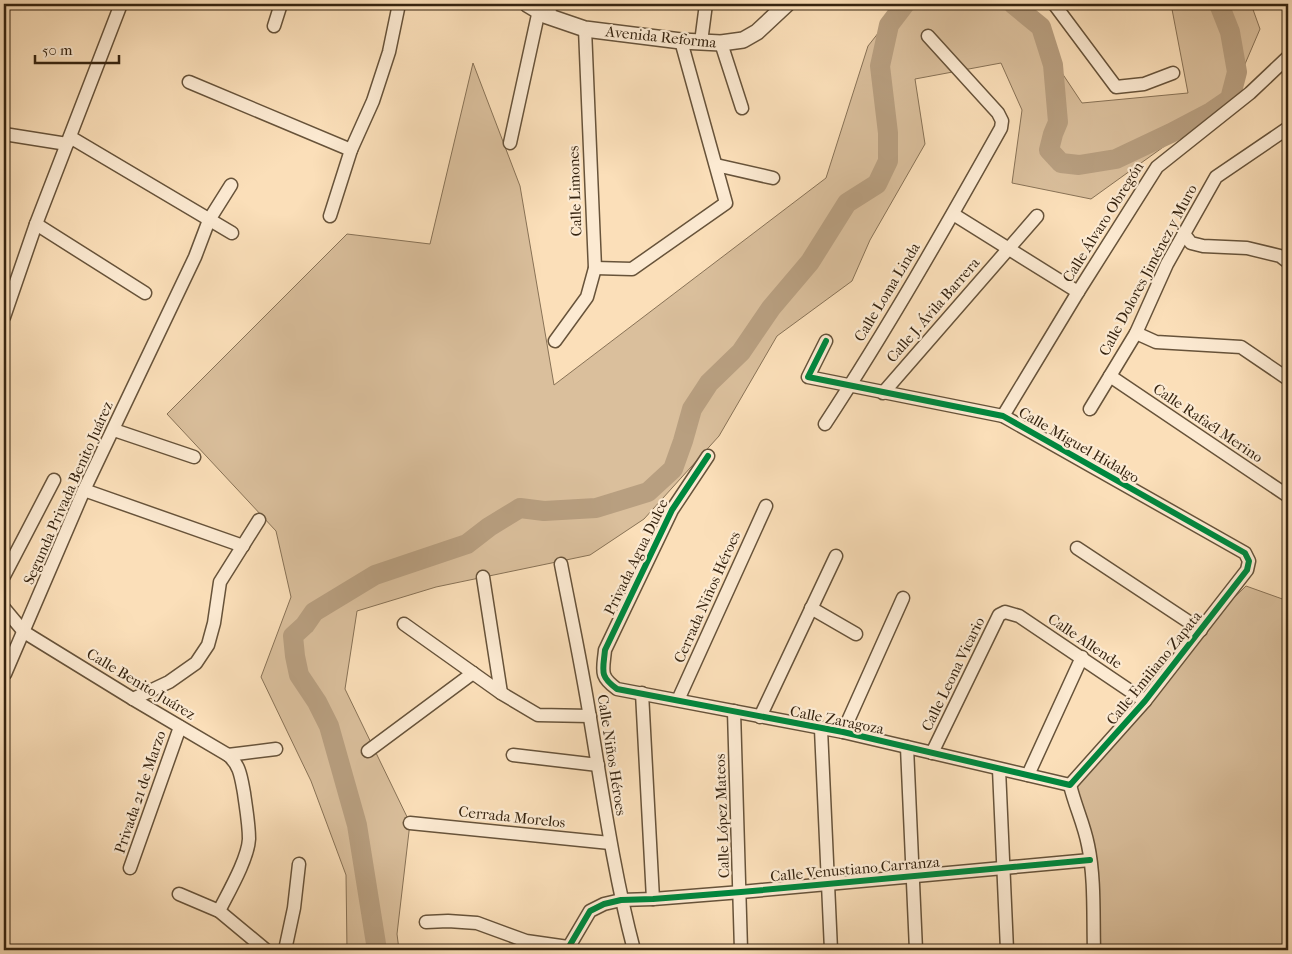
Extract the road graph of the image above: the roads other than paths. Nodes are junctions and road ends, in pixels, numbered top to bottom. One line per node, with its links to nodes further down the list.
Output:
1 (121, 4): 20 (street)
2 (281, 4): 8 (street)
3 (399, 4): 22 (street)
4 (706, 4): 12 (street)
5 (787, 4): 13 (street, Avenida Reforma)
6 (1054, 4): 15 (street)
7 (541, 9): 9 (street, Avenida Reforma); 21 (street)
8 (274, 26)
9 (585, 29): 11 (street, Avenida Reforma); 35 (street, Calle Limones)
10 (928, 36): 26 (street, Calle Loma Linda)
11 (681, 42): 12 (street, Avenida Reforma); 23 (street)
12 (701, 42): 13 (street, Avenida Reforma)
13 (721, 43): 17 (street)
14 (1288, 57): 36 (street, Calle Álvaro Obregón)
15 (1173, 73)
16 (189, 82): 22 (street)
17 (742, 108)
18 (1288, 128): 32 (street, Calle Dolores Jiménez y Muro)
19 (4, 134): 20 (street)
20 (68, 141): 29 (street); 30 (street)
21 (510, 143)
22 (351, 150): 27 (street)
23 (716, 166): 24 (street); 35 (street)
24 (773, 178)
25 (230, 186): 29 (street, Segunda Privada Benito Juárez)
26 (953, 214): 33 (street); 44 (street, Calle Loma Linda)
27 (330, 216)
28 (1037, 216): 33 (street, Calle J. Ávila Barrera)
29 (209, 220): 31 (street); 49 (street, Segunda Privada Benito Juárez)
30 (36, 224): 37 (street); 38 (street)
31 (232, 233)
32 (1184, 234): 34 (street); 39 (street, Calle Dolores Jiménez y Muro)
33 (1008, 248): 36 (street); 45 (street, Calle J. Ávila Barrera)
34 (1288, 262)
35 (595, 268): 40 (street, Calle Limones)
36 (1078, 292): 47 (street, Calle Álvaro Obregón)
37 (145, 294)
38 (4, 317)
39 (1136, 333): 42 (street, Calle Dolores Jiménez y Muro); 43 (street)
40 (555, 341)
41 (826, 341): 44 (street, Calle Miguel Hidalgo)
42 (1110, 376): 46 (street, Calle Dolores Jiménez y Muro); 54 (street, Calle Rafaél Merino)
43 (1288, 379)
44 (850, 387): 45 (street, Calle Miguel Hidalgo); 48 (street, Calle Loma Linda)
45 (883, 393): 47 (street, Calle Miguel Hidalgo)
46 (1090, 409)
47 (1004, 416): 60 (street, Calle Miguel Hidalgo)
48 (825, 424)
49 (114, 430): 51 (street); 53 (street, Segunda Privada Benito Juárez)
50 (708, 456): 75 (street, Privada Agua Dulce)
51 (194, 457)
52 (54, 480): 62 (street)
53 (84, 490): 57 (street); 70 (street, Segunda Privada Benito Juárez)
54 (1288, 496)
55 (766, 506): 79 (street, Cerrada Niños Héroes)
56 (260, 520): 57 (street)
57 (243, 546): 78 (street)
58 (1077, 548): 69 (street)
59 (836, 556): 66 (street)
60 (1250, 561): 69 (street, Calle Emiliano Zapata)
61 (561, 564): 82 (street, Calle Niños Héroes)
62 (4, 576)
63 (483, 577): 76 (street)
64 (903, 598): 86 (street)
65 (4, 608): 70 (street, Calle Benito Juárez)
66 (811, 608): 71 (street); 83 (street)
67 (1005, 612): 72 (street, Calle Allende); 90 (street, Calle Leona Vicario)
68 (404, 624): 74 (street)
69 (1201, 630): 80 (street, Calle Emiliano Zapata)
70 (24, 632): 73 (street, Segunda Privada Benito Juárez); 78 (street, Calle Benito Juárez)
71 (856, 634)
72 (1082, 658): 80 (street, Calle Allende); 95 (street)
73 (5, 674)
74 (473, 674): 76 (street); 89 (street)
75 (604, 675): 77 (street, Calle Zaragoza)
76 (501, 693): 82 (street)
77 (642, 693): 79 (street, Calle Zaragoza); 107 (street)
78 (133, 699): 84 (street, Calle Benito Juárez)
79 (678, 700): 81 (street, Calle Zaragoza)
80 (1145, 702): 96 (street, Calle Emiliano Zapata)
81 (734, 711): 83 (street, Calle Zaragoza); 105 (street, Calle López Mateos)
82 (590, 716): 93 (street, Calle Niños Héroes)
83 (760, 717): 85 (street, Calle Zaragoza)
84 (180, 727): 91 (street, Calle Benito Juárez); 101 (street, Privada 21 de Marzo)
85 (821, 729): 86 (street, Calle Zaragoza); 104 (street)
86 (843, 732): 87 (street, Calle Zaragoza)
87 (906, 747): 90 (street, Calle Zaragoza); 103 (street)
88 (276, 748): 91 (street)
89 (368, 751)
90 (932, 753): 94 (street, Calle Zaragoza)
91 (228, 754): 109 (street)
92 (513, 755): 93 (street)
93 (598, 764): 98 (street, Calle Niños Héroes)
94 (999, 769): 95 (street, Calle Zaragoza); 102 (street)
95 (1028, 775): 96 (street, Calle Zaragoza)
96 (1070, 786): 99 (street)
97 (410, 822): 98 (street, Cerrada Morelos)
98 (610, 843): 108 (street, Calle Niños Héroes)
99 (1090, 860): 102 (street, Calle Venustiano Carranza); 119 (street)
100 (299, 864): 113 (street)
101 (130, 868)
102 (1002, 868): 103 (street, Calle Venustiano Carranza); 118 (street)
103 (913, 876): 104 (street, Calle Venustiano Carranza); 117 (street)
104 (827, 884): 105 (street, Calle Venustiano Carranza); 116 (street)
105 (741, 892): 107 (street, Calle Venustiano Carranza); 115 (street, Calle López Mateos)
106 (179, 894): 109 (street)
107 (648, 899): 108 (street, Calle Venustiano Carranza)
108 (625, 900): 111 (street, Calle Venustiano Carranza); 114 (street, Calle Niños Héroes)
109 (219, 911): 112 (street)
110 (426, 922): 111 (street)
111 (568, 949)
112 (266, 950)
113 (284, 950)
114 (634, 950)
115 (742, 950)
116 (831, 950)
117 (916, 950)
118 (1007, 950)
119 (1094, 950)

